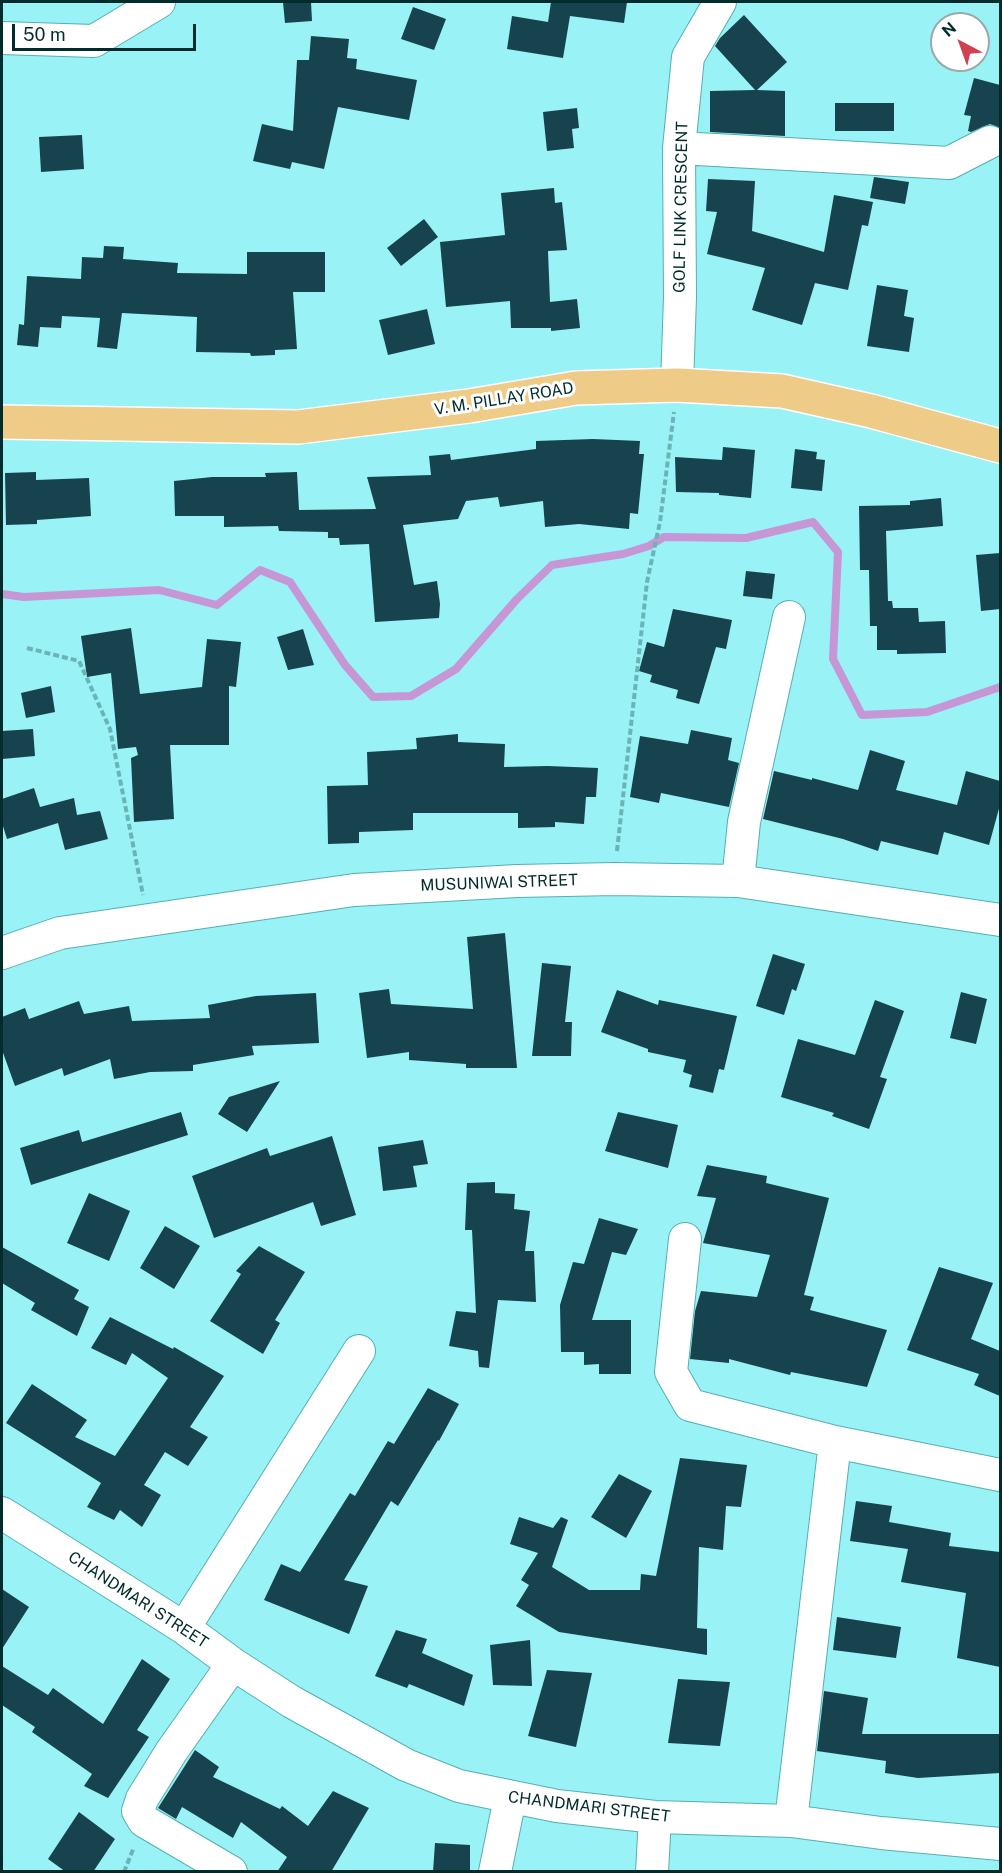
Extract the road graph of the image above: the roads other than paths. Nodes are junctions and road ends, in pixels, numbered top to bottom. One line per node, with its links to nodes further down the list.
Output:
1 (159, 2): 3 (street)
2 (720, 2): 5 (street, GOLF LINK CRESCENT)
3 (2, 38)
4 (990, 142): 5 (street)
5 (679, 148): 6 (street, GOLF LINK CRESCENT)
6 (677, 385): 7 (main road, V. M. PILLAY ROAD); 8 (main road, V. M. PILLAY ROAD)
7 (2, 422)
8 (1000, 446)
9 (789, 617): 10 (street)
10 (738, 881): 11 (street, MUSUNIWAI STREET); 12 (street, MUSUNIWAI STREET)
11 (1000, 920)
12 (2, 954)
13 (685, 1239): 15 (street)
14 (358, 1351): 18 (street)
15 (835, 1442): 16 (street); 22 (street)
16 (1000, 1475)
17 (2, 1513): 18 (street, CHANDMARI STREET)
18 (184, 1628): 19 (street, CHANDMARI STREET)
19 (233, 1664): 20 (street, CHANDMARI STREET); 24 (street)
20 (510, 1798): 21 (street, CHANDMARI STREET); 25 (street)
21 (655, 1817): 22 (street, CHANDMARI STREET); 26 (street)
22 (791, 1821): 23 (street, CHANDMARI STREET)
23 (1000, 1844)
24 (231, 1872)
25 (495, 1872)
26 (652, 1872)

